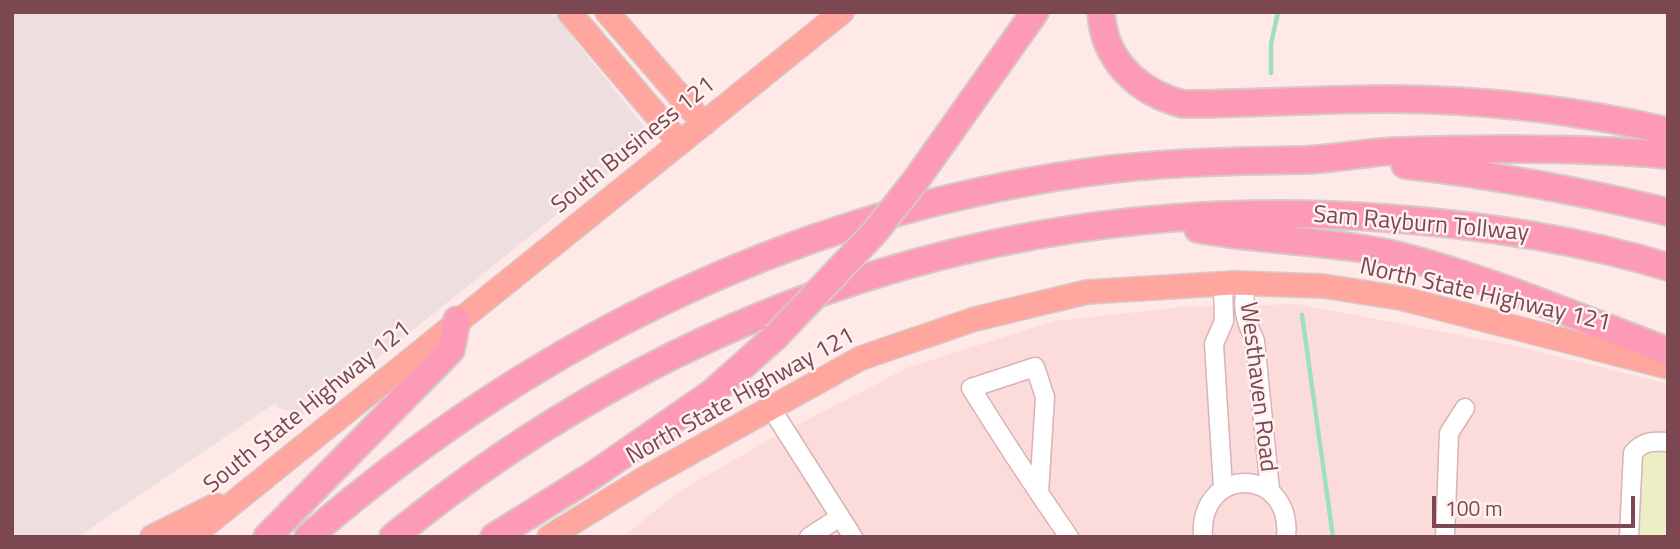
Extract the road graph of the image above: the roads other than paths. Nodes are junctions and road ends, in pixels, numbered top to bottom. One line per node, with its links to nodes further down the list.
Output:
1 (569, 12): 8 (main road)
2 (607, 12): 6 (main road)
3 (842, 12): 6 (main road, South Business 121)
4 (1035, 12): 33 (highway, bridge)
5 (1101, 12): 7 (highway)
6 (704, 124): 8 (main road, South Business 121)
7 (1668, 131)
8 (680, 143): 16 (main road, South Business 121)
9 (1668, 155): 10 (highway)
10 (1305, 160): 11 (highway); 31 (highway)
11 (1668, 212)
12 (1170, 217): 13 (highway, Sam Rayburn Tollway); 17 (highway); 32 (highway, Sam Rayburn Tollway)
13 (1668, 267)
14 (1247, 283): 15 (main road, North State Highway 121); 18 (main road, North State Highway 121); 24 (street, Westhaven Road)
15 (1223, 284): 19 (main road, North State Highway 121); 22 (street, Westhaven Road)
16 (457, 320): 23 (main road, South State Highway 121); 30 (highway)
17 (1668, 351)
18 (1668, 367)
19 (771, 408): 26 (main road, North State Highway 121); 27 (street)
20 (1465, 408): 41 (street)
21 (1668, 442): 42 (street)
22 (1223, 488): 24 (street, Westhaven Road); 39 (street, Westhaven Road)
23 (248, 490): 28 (main road); 29 (main road, South State Highway 121)
24 (1270, 490): 40 (street, Westhaven Road)
25 (1039, 493): 25 (street); 38 (street)
26 (594, 509): 34 (main road, North State Highway 121); 35 (main road)
27 (840, 517): 36 (street); 37 (street)
28 (152, 537)
29 (191, 537)
30 (267, 537)
31 (308, 537)
32 (393, 537)
33 (494, 537)
34 (549, 537)
35 (568, 537)
36 (809, 537)
37 (853, 537)
38 (1069, 537)
39 (1203, 537)
40 (1286, 537)
41 (1446, 537)
42 (1629, 537)

